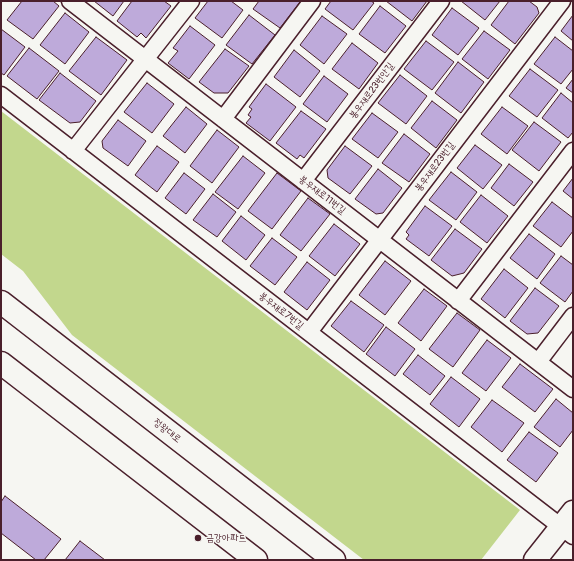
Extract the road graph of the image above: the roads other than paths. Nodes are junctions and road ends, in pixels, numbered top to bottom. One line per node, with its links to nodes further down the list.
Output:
1 (70, 1): 6 (street, 봉우재로11번길)
2 (190, 1): 6 (street)
3 (312, 1): 8 (street)
4 (441, 1): 11 (street, 봉우재로23번안길)
5 (562, 1): 12 (street, 봉우재로23번길)
6 (145, 59): 8 (street, 봉우재로11번길); 9 (street)
7 (1, 95): 9 (street, 봉우재로7번길)
8 (223, 119): 11 (street, 봉우재로11번길)
9 (73, 151): 16 (street, 봉우재로7번길)
10 (573, 151): 13 (street)
11 (303, 181): 12 (street, 봉우재로11번길)
12 (380, 240): 13 (street, 봉우재로11번길); 16 (street, 봉우재로23번길)
13 (458, 300): 17 (street, 봉우재로11번길)
14 (1, 302): 22 (street, 정왕대로)
15 (573, 316): 17 (street)
16 (309, 332): 20 (street, 봉우재로7번길)
17 (538, 362): 19 (street, 봉우재로11번길)
18 (1, 363): 21 (street)
19 (573, 389)
20 (569, 525): 23 (street)
21 (256, 560)
22 (334, 560)
23 (535, 560)

